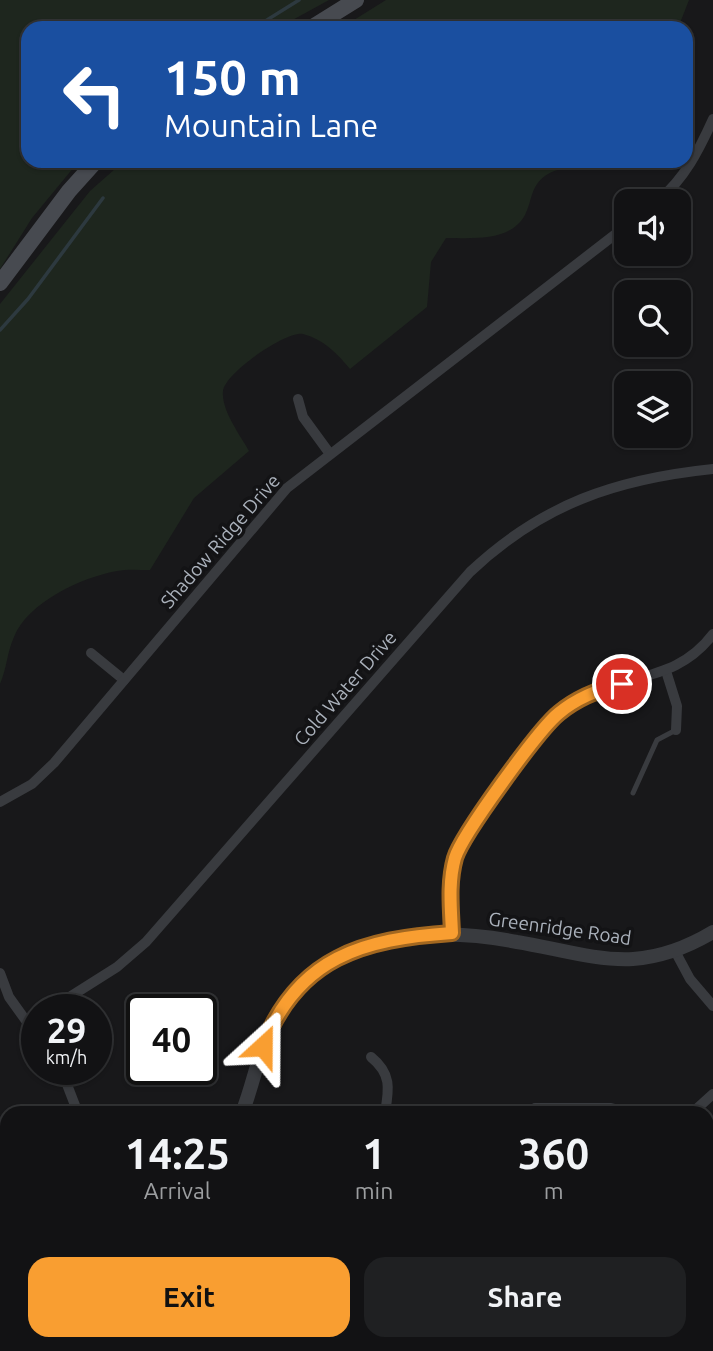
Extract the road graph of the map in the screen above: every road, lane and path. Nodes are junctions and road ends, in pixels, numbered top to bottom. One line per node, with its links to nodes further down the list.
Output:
1 (356, 0): 2 (main road)
2 (322, 21)
3 (713, 118): 4 (street)
4 (702, 144): 5 (street); 6 (street)
5 (713, 149)
6 (693, 159)
7 (90, 168): 11 (main road)
8 (687, 168): 9 (street)
9 (670, 189)
10 (614, 235): 13 (street, Shadow Ridge Drive)
11 (0, 283)
12 (298, 399): 13 (street)
13 (330, 454): 18 (street, Shadow Ridge Drive)
14 (713, 470): 26 (street, Cold Water Drive)
15 (713, 634): 17 (street)
16 (92, 653): 18 (street)
17 (666, 671): 19 (street); 23 (street)
18 (124, 680): 21 (street, Shadow Ridge Drive)
19 (676, 730): 20 (lane)
20 (633, 793)
21 (0, 802)
22 (713, 932): 24 (street, Greenridge Road)
23 (452, 933): 24 (street, Greenridge Road); 33 (street, Greenridge Road)
24 (675, 951): 27 (street)
25 (0, 973): 28 (street)
26 (75, 994)
27 (713, 1006)
28 (21, 1010)
29 (371, 1057): 34 (street)
30 (67, 1085): 32 (street)
31 (713, 1094): 35 (street)
32 (75, 1106)
33 (244, 1106)
34 (386, 1106)
35 (700, 1106)

